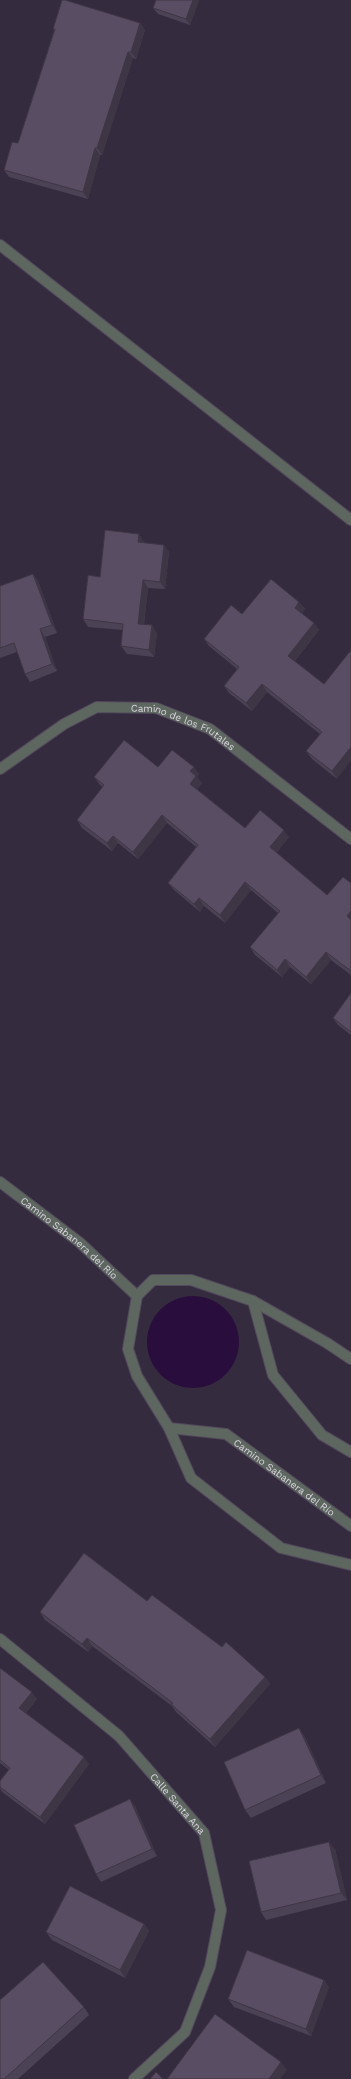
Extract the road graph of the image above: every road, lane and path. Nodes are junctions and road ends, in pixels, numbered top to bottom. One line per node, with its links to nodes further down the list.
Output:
1 (0, 245): 2 (street)
2 (351, 520)
3 (0, 769): 4 (street, Camino de los Frutales)
4 (351, 840)
5 (0, 1182): 6 (street, Camino Sabanera del Río)
6 (137, 1296): 7 (street); 9 (street)
7 (253, 1301): 8 (street); 10 (street)
8 (351, 1359)
9 (169, 1428): 11 (street, Camino Sabanera del Río); 12 (street)
10 (351, 1452)
11 (351, 1526)
12 (351, 1565)
13 (0, 1639): 14 (street, Calle Santa Ana)
14 (134, 2079)

